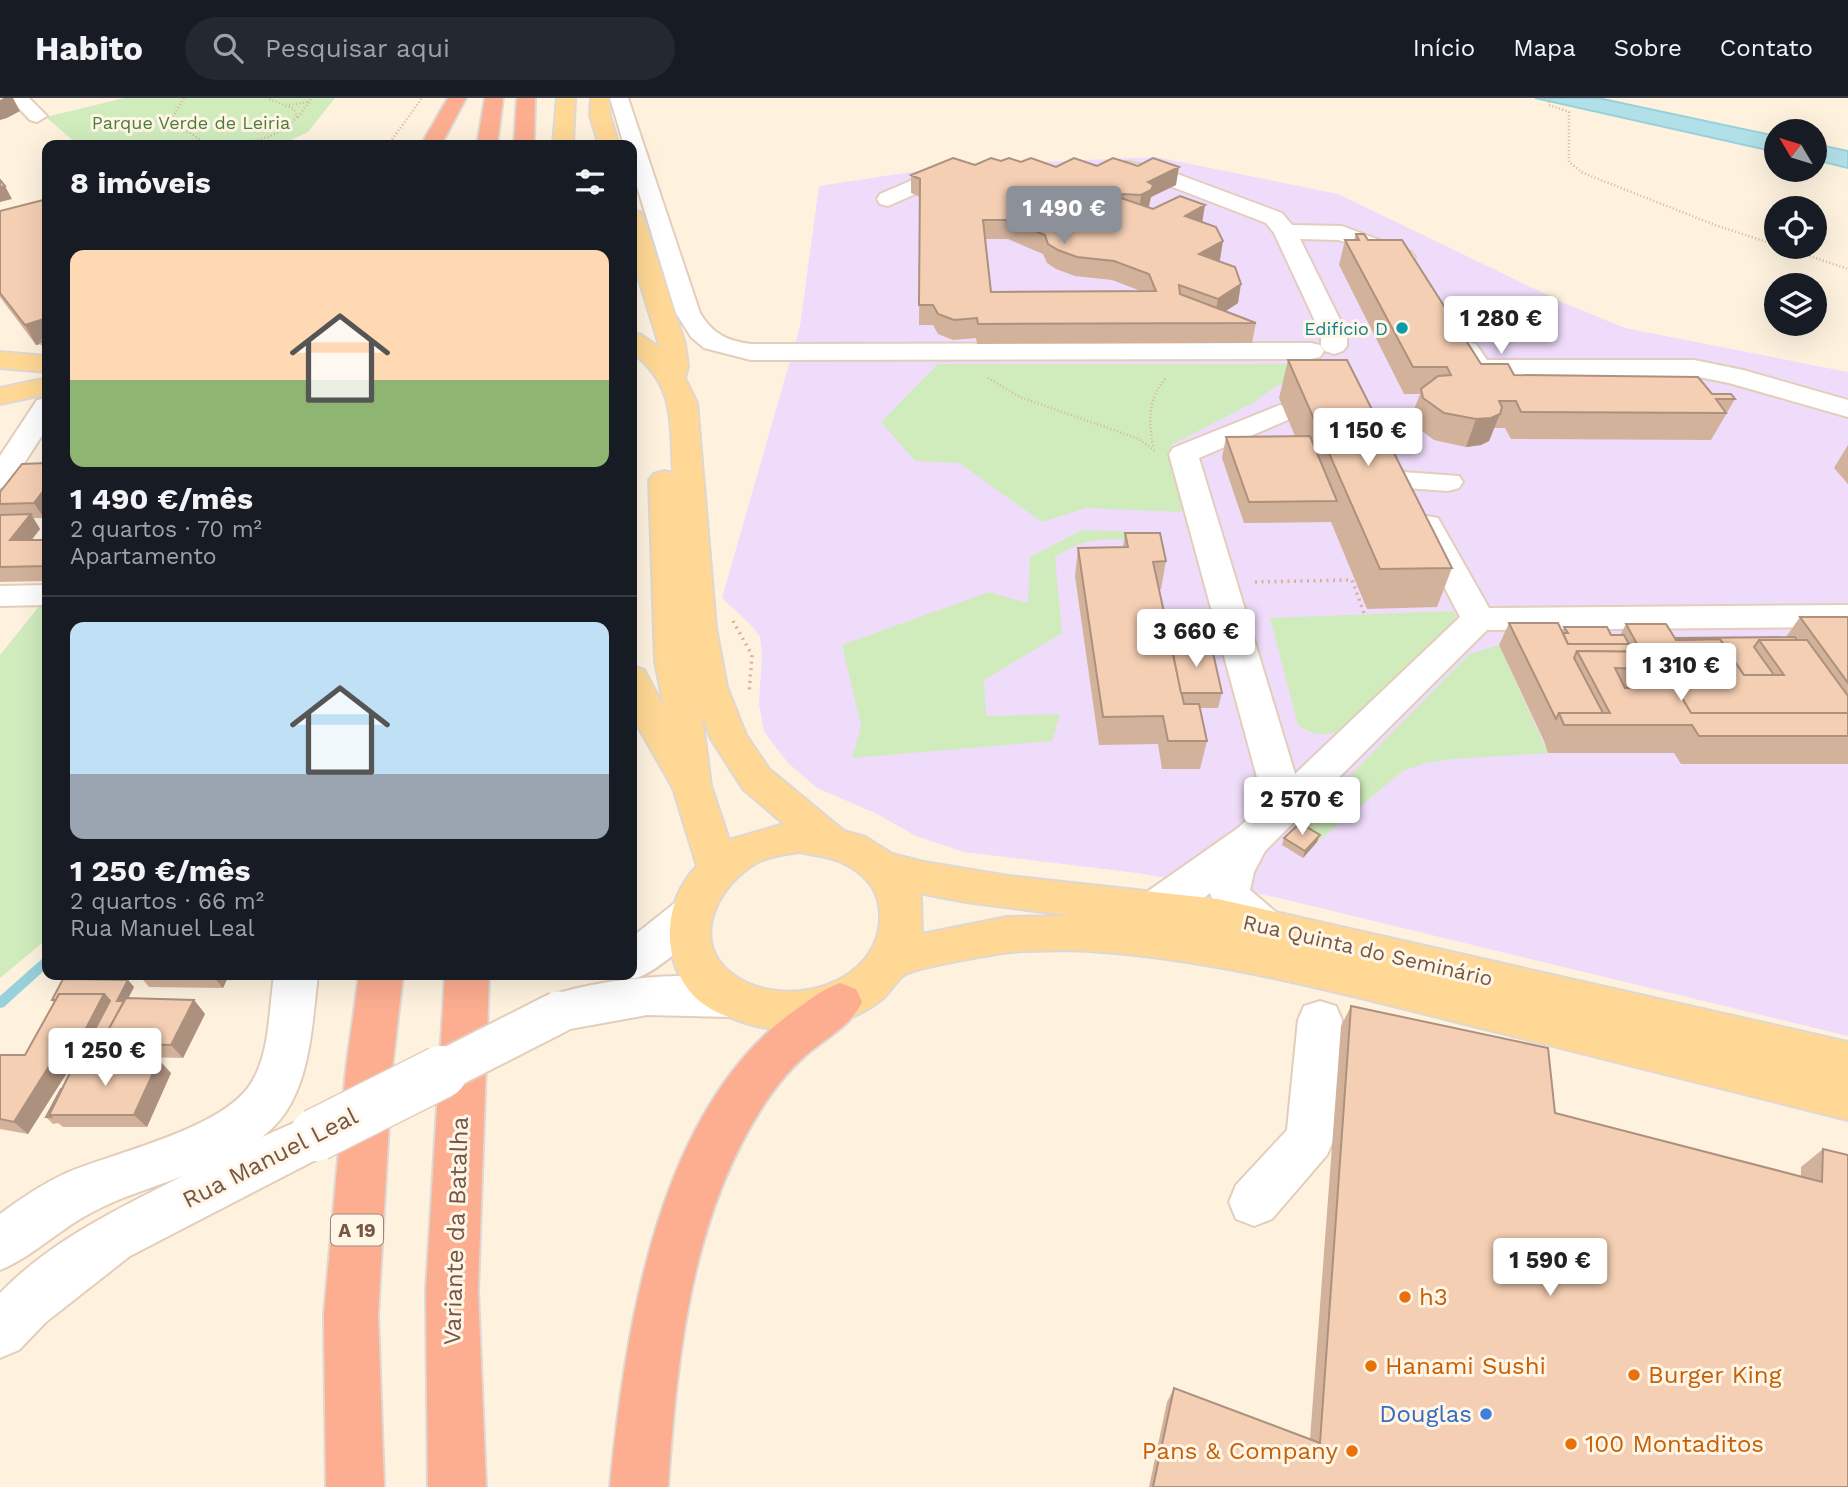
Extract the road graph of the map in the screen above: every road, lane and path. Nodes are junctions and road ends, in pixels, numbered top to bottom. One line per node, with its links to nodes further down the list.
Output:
1 (18, 98): 16 (street)
2 (184, 98): 18 (path)
3 (267, 98): 15 (path)
4 (312, 98): 14 (path)
5 (422, 98): 20 (path)
6 (457, 98): 21 (highway)
7 (494, 98): 22 (highway)
8 (526, 98): 23 (highway)
9 (566, 98): 24 (main road)
10 (588, 98): 25 (main road)
11 (600, 98): 26 (main road)
12 (619, 98): 27 (street)
13 (1549, 99): 34 (path)
14 (309, 102): 15 (path); 17 (path)
15 (289, 105): 17 (path)
16 (37, 116)
17 (297, 117): 19 (path)
18 (200, 140)
19 (254, 140)
20 (392, 140)
21 (434, 140)
22 (488, 140)
23 (524, 140)
24 (563, 140)
25 (592, 140)
26 (607, 140)
27 (632, 140)
28 (637, 154): 32 (street)
29 (1112, 169): 32 (street)
30 (982, 173): 31 (street)
31 (888, 200)
32 (1285, 232): 37 (street)
33 (637, 234): 44 (main road)
34 (1764, 241)
35 (1818, 259): 36 (path)
36 (1848, 269)
37 (1415, 271)
38 (1451, 325): 47 (street)
39 (637, 344): 44 (main road)
40 (42, 366): 45 (main road)
41 (984, 373): 50 (path)
42 (637, 374): 63 (main road)
43 (1175, 376): 50 (path)
44 (673, 377): 65 (main road)
45 (4, 378): 46 (street)
46 (42, 398)
47 (1848, 409)
48 (42, 410): 52 (street)
49 (1280, 413): 64 (street)
50 (1154, 450): 51 (path)
51 (1163, 457)
52 (0, 479)
53 (1448, 482): 60 (street)
54 (1252, 571): 57 (path)
55 (42, 595): 56 (street)
56 (0, 596)
57 (1364, 613)
58 (1848, 616): 60 (street)
59 (731, 617): 62 (path)
60 (1478, 619): 64 (street)
61 (637, 689): 63 (main road)
62 (748, 700)
63 (692, 786): 68 (main road)
64 (1285, 807): 66 (street)
65 (828, 839): 67 (main road); 68 (main road)
66 (1252, 839): 69 (street); 71 (street)
67 (883, 868): 69 (main road, Rua Quinta do Seminário); 72 (main road)
68 (718, 869): 70 (main road)
69 (1158, 906): 71 (main road, Rua Quinta do Seminário)
70 (691, 914): 73 (street, Rua Manuel Leal); 79 (main road)
71 (1262, 925): 82 (main road, Rua Quinta do Seminário)
72 (893, 958): 80 (main road); 83 (main road, Rua Quinta do Seminário)
73 (637, 971)
74 (637, 979): 79 (street, Rua Manuel Leal)
75 (295, 980): 85 (street)
76 (380, 980): 87 (highway, A 19)
77 (467, 980): 88 (highway, Variante da Batalha)
78 (625, 980): 86 (street, Rua Manuel Leal, bridge)
79 (730, 998): 80 (main road)
80 (840, 1002): 89 (highway)
81 (1320, 1020): 84 (street)
82 (1848, 1063)
83 (1848, 1099)
84 (1255, 1202)
85 (0, 1245)
86 (0, 1331)
87 (355, 1487)
88 (457, 1487)
89 (639, 1487)

